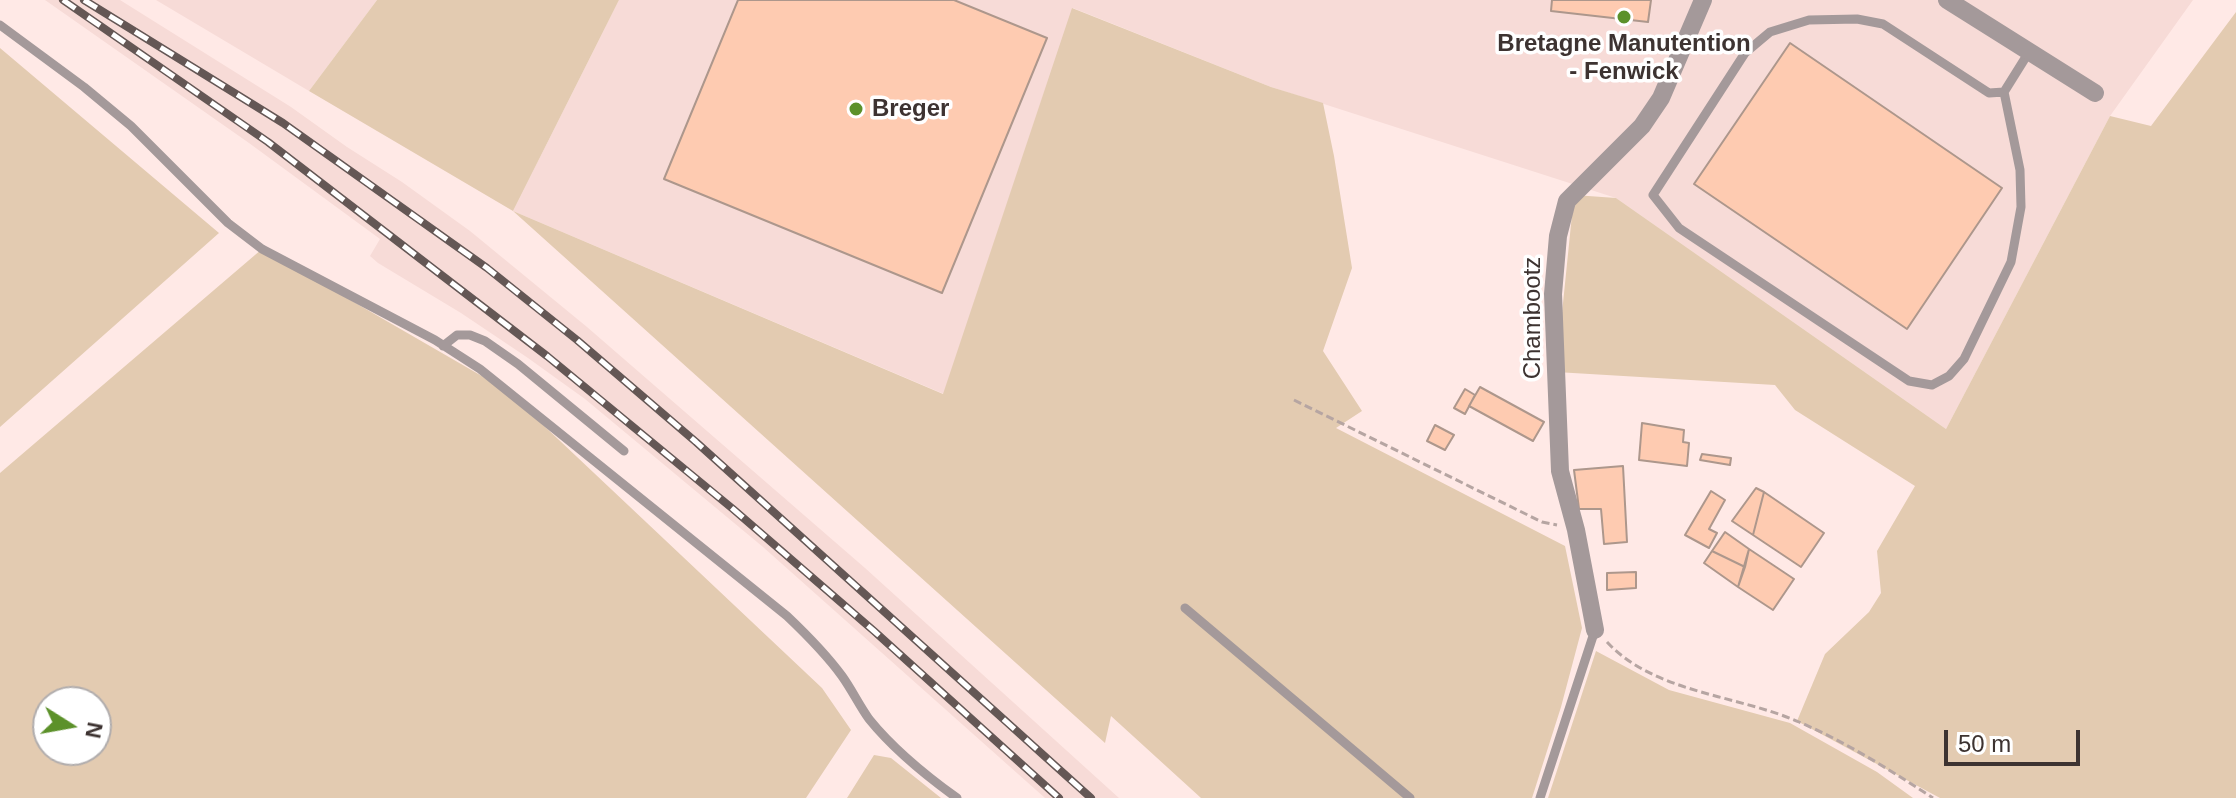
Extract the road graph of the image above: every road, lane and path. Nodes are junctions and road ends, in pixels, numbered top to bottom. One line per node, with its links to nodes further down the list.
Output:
1 (1703, 0): 10 (street, Chambootz)
2 (1947, 0): 4 (street)
3 (0, 25): 7 (lane)
4 (2029, 52): 5 (lane); 6 (street)
5 (2004, 92): 5 (lane)
6 (2095, 93)
7 (443, 346): 9 (lane); 13 (lane)
8 (1294, 400): 10 (path)
9 (624, 451)
10 (1576, 530): 12 (street, Chambootz)
11 (1185, 608): 14 (lane)
12 (1595, 630): 15 (lane); 16 (path)
13 (957, 798)
14 (1410, 798)
15 (1540, 798)
16 (1933, 798)

